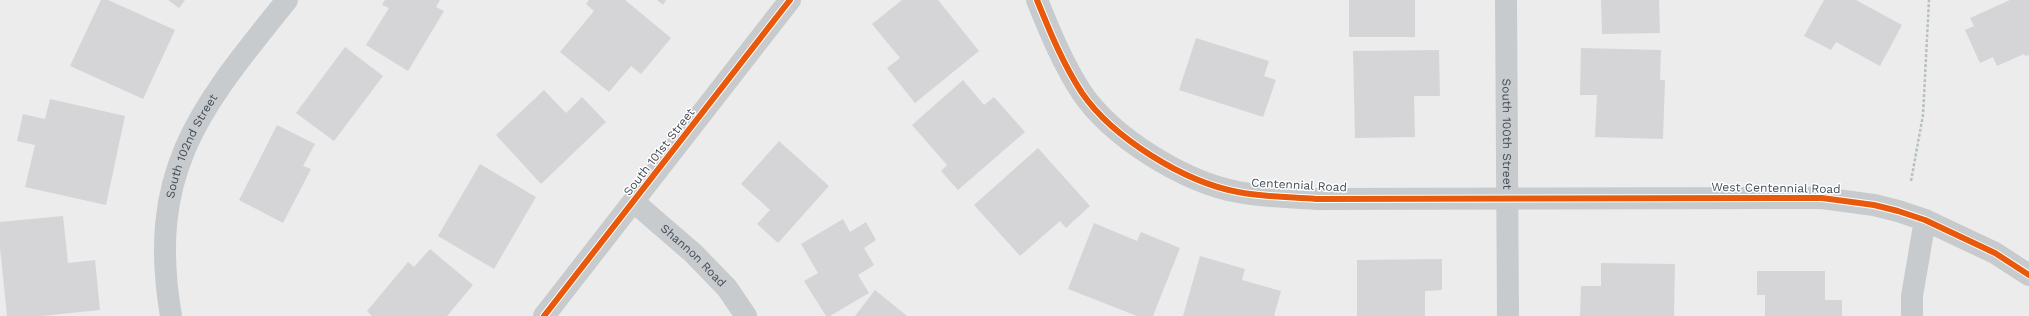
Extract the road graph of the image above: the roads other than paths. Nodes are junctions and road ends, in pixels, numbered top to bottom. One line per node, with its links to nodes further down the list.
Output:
1 (287, 0): 9 (street, South 102nd Street)
2 (790, 0): 6 (street, South 101st Street)
3 (1037, 0): 5 (street, Centennial Road)
4 (1506, 0): 5 (street, South 100th Street)
5 (1506, 198): 7 (street, West Centennial Road); 12 (street, South 100th Street)
6 (634, 202): 10 (street, South 101st Street); 11 (street, Shannon Road)
7 (1925, 220): 8 (street, West Centennial Road); 13 (street)
8 (2029, 275)
9 (171, 316)
10 (544, 316)
11 (746, 316)
12 (1508, 316)
13 (1912, 316)

